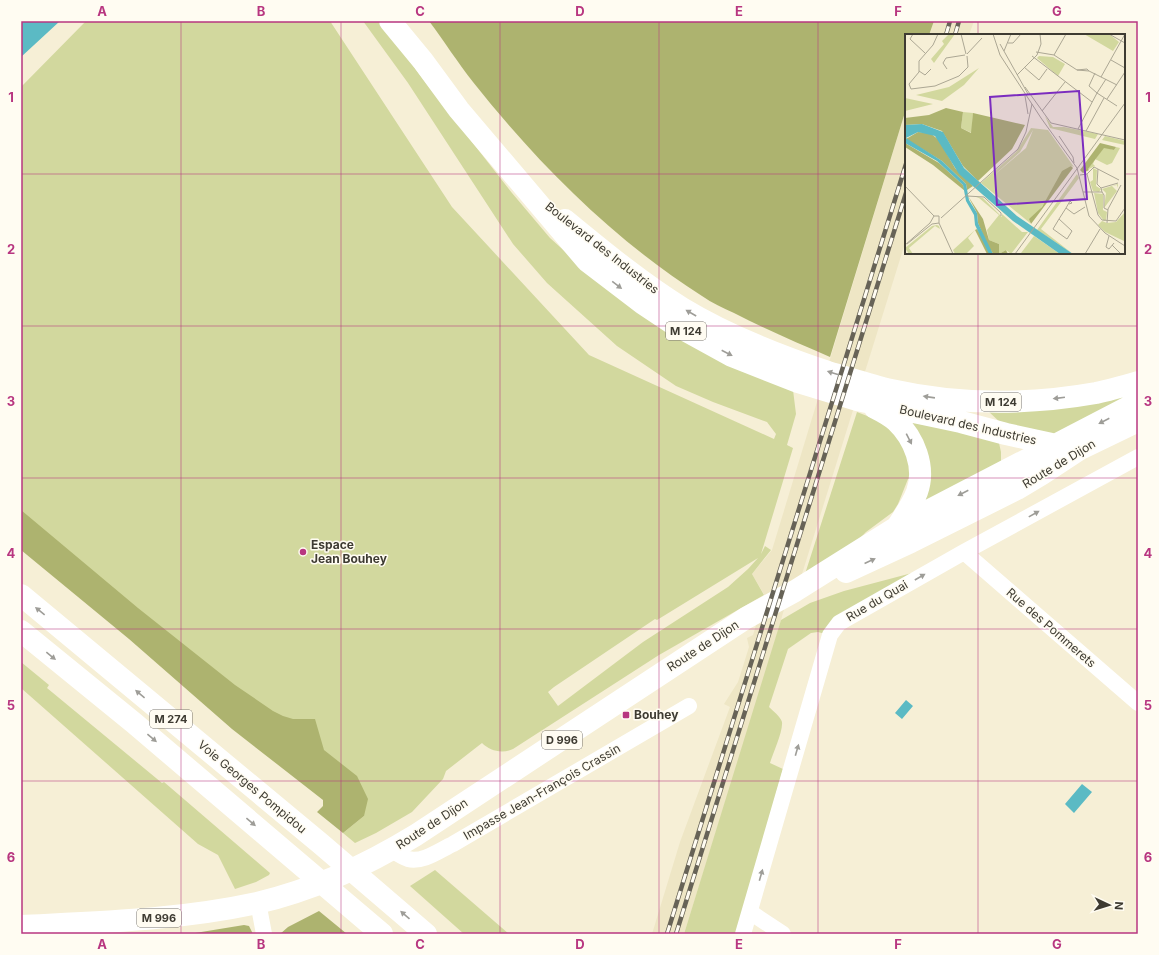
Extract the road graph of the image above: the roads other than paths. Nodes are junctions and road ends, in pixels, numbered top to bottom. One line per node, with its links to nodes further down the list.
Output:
1 (390, 21): 3 (main road, Boulevard des Industries / M 124)
2 (399, 21): 3 (main road, Boulevard des Industries / M 124)
3 (423, 61): 5 (main road, Boulevard des Industries / M 124)
4 (1138, 382): 6 (main road, Boulevard des Industries / M 124, one-way to 6)
5 (860, 391): 6 (main road, Boulevard des Industries / M 124, one-way to 5); 9 (main road, Boulevard des Industries / M 124); 15 (main road, Boulevard des Industries / M 124, one-way to 15)
6 (955, 400): 9 (main road, Route de Dijon / M 124)
7 (1138, 402): 10 (main road, Route de Dijon, one-way to 10)
8 (1138, 421): 11 (main road, Route de Dijon)
9 (1001, 433): 10 (main road, Boulevard des Industries / M 124); 13 (main road, Route de Dijon / M 124)
10 (1056, 445): 11 (main road, Boulevard des Industries / M 124); 13 (main road, Route de Dijon)
11 (1080, 449): 14 (main road, Route de Dijon)
12 (1138, 457): 16 (street, Rue du Quai, one-way to 12)
13 (1005, 472): 14 (main road, Route de Dijon / M 124); 15 (main road, Route de Dijon, one-way to 15)
14 (980, 508): 17 (main road, Route de Dijon, one-way to 14)
15 (897, 528): 17 (main road, Route de Dijon)
16 (964, 552): 20 (street, Rue des Pommerets); 25 (street, Rue du Quai, one-way to 16)
17 (795, 591): 22 (main road, Route de Dijon / D 996)
18 (21, 595): 30 (main road, Voie Georges Pompidou / M 274, one-way to 18)
19 (21, 631): 29 (main road, M 274, one-way to 29)
20 (1138, 703)
21 (689, 706): 22 (street, Impasse Jean-François Crassin)
22 (391, 850): 23 (main road, Route de Dijon / D 996)
23 (295, 892): 24 (main road, Route de Dijon / M 996)
24 (258, 902): 27 (main road, Route de Dijon / M 996); 28 (street)
25 (750, 912): 31 (street, Rue du Quai); 32 (street)
26 (21, 926): 27 (main road, Route de Dijon / M 996)
27 (75, 929)
28 (264, 934)
29 (382, 934)
30 (426, 934)
31 (743, 934)
32 (783, 934)

